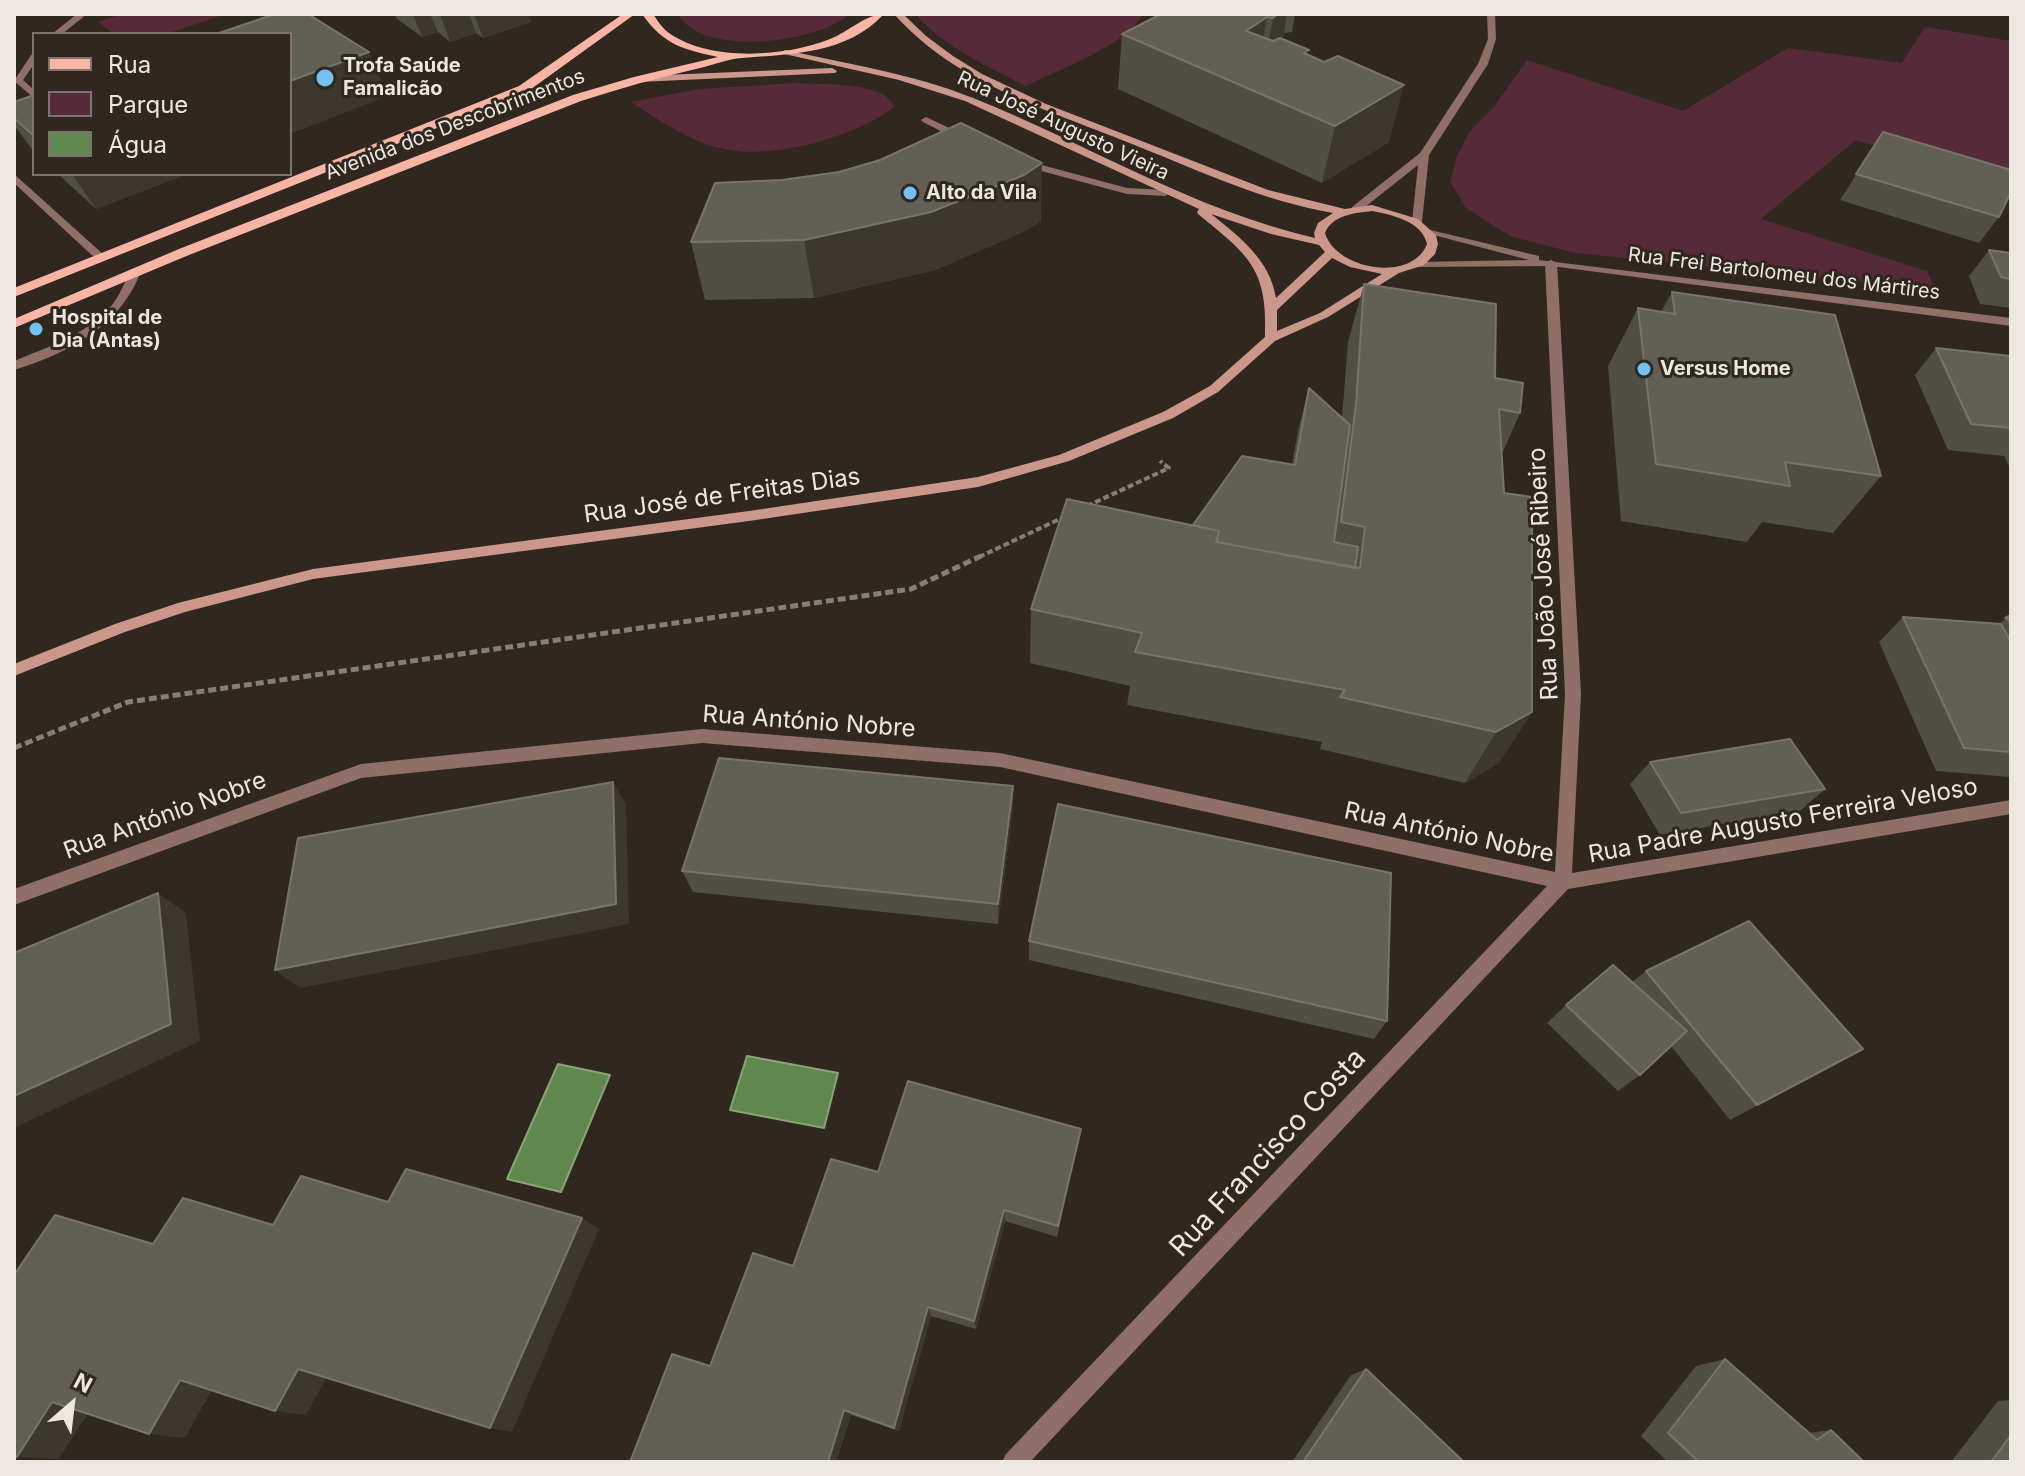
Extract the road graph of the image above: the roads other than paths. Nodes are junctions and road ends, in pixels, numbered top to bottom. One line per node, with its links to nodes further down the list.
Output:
1 (83, 14): 7 (street)
2 (630, 14): 25 (main road, Avenida dos Descobrimentos)
3 (647, 14): 9 (main road)
4 (879, 14): 8 (main road)
5 (898, 14): 22 (main road, Rua José Augusto Vieira)
6 (1491, 14): 16 (street)
7 (59, 32)
8 (785, 53): 9 (main road); 11 (main road, Rua José Augusto Vieira)
9 (740, 55): 12 (main road, Avenida dos Descobrimentos)
10 (32, 60): 13 (street)
11 (869, 72): 12 (main road); 19 (main road, Rua José Augusto Vieira)
12 (638, 79): 29 (main road, Avenida dos Descobrimentos)
13 (32, 93)
14 (926, 120): 15 (street)
15 (976, 145)
16 (1424, 155): 21 (street); 23 (street)
17 (1006, 159): 19 (street)
18 (14, 177): 25 (street)
19 (1165, 193): 20 (main road, Rua José Augusto Vieira)
20 (1195, 207): 24 (main road, Rua José Augusto Vieira); 31 (main road)
21 (1356, 209): 22 (main road); 23 (main road)
22 (1342, 212): 24 (main road)
23 (1421, 226): 26 (street, Rua Frei Bartolomeu dos Mártires); 27 (main road)
24 (1327, 247): 28 (main road, Rua José Augusto Vieira); 31 (main road)
25 (100, 257): 30 (main road, Avenida dos Descobrimentos)
26 (1551, 263): 27 (street, Rua Frei Bartolomeu dos Mártires); 32 (street, Rua Frei Bartolomeu dos Mártires); 38 (street, Rua João José Ribeiro)
27 (1418, 264): 28 (main road)
28 (1396, 270): 34 (main road, Rua José de Freitas Dias)
29 (134, 274): 33 (main road, Avenida dos Descobrimentos); 35 (street)
30 (14, 293)
31 (1274, 307): 34 (main road)
32 (2011, 322)
33 (14, 324)
34 (1271, 338): 36 (main road, Rua José de Freitas Dias)
35 (14, 366)
36 (14, 670)
37 (2011, 807): 38 (street, Rua Padre Augusto Ferreira Veloso)
38 (1563, 882): 39 (street, Rua António Nobre); 40 (street, Rua Francisco Costa)
39 (14, 897)
40 (1014, 1462)

